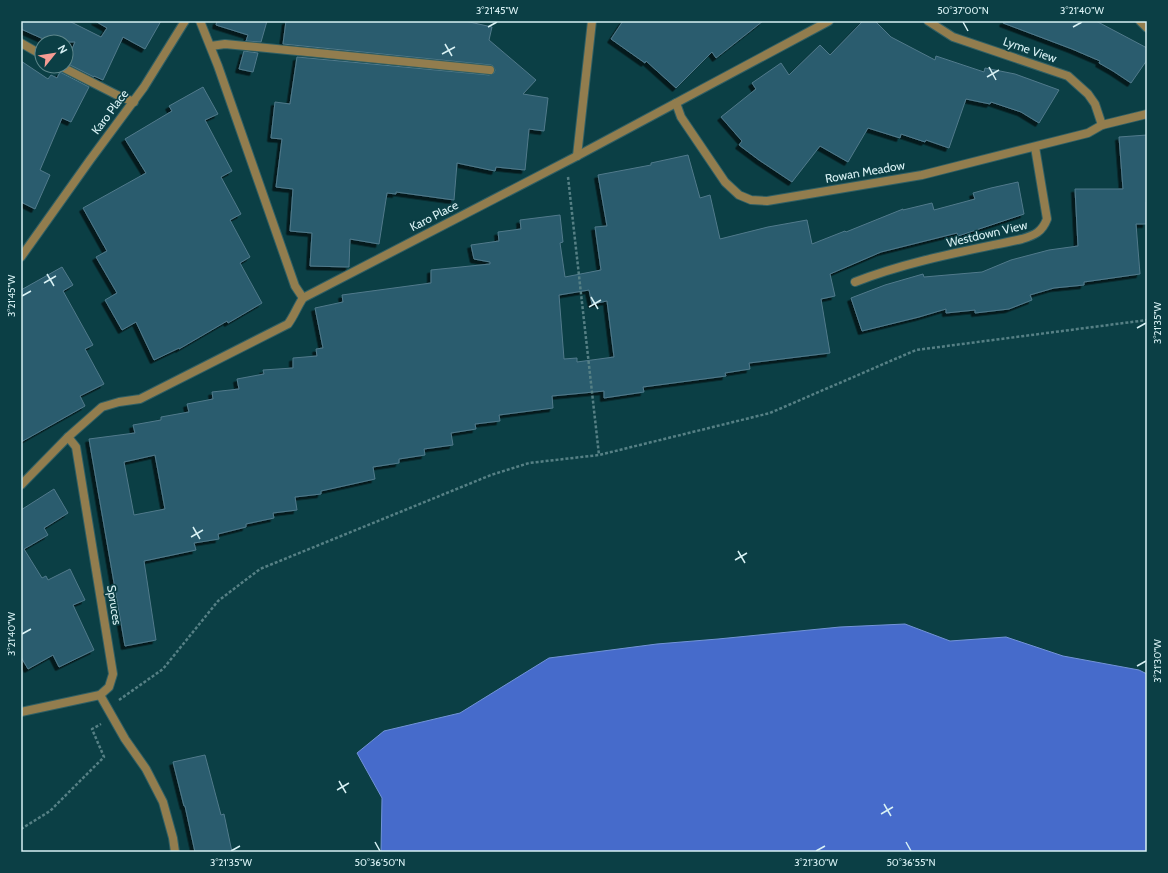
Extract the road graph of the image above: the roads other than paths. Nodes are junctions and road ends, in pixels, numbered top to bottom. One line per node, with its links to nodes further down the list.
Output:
1 (184, 21): 13 (lane, Karo Place)
2 (200, 21): 9 (lane)
3 (592, 21): 18 (lane)
4 (828, 21): 14 (lane)
5 (928, 21): 16 (lane, Lyme View)
6 (1140, 21): 7 (lane)
7 (1147, 28)
8 (21, 43): 10 (lane)
9 (211, 46): 11 (lane); 21 (lane)
10 (34, 50)
11 (490, 70)
12 (74, 73): 13 (lane)
13 (134, 102): 19 (lane, Karo Place)
14 (676, 103): 17 (lane, Rowan Meadow); 18 (lane)
15 (1147, 114): 16 (lane, Rowan Meadow)
16 (1102, 125): 17 (lane, Rowan Meadow)
17 (1035, 147): 20 (lane, Westdown View)
18 (577, 156): 21 (lane, Karo Place)
19 (21, 257)
20 (855, 282)
21 (303, 298): 22 (lane)
22 (68, 437): 23 (lane); 24 (lane, Spruces)
23 (21, 485)
24 (100, 695): 25 (lane); 26 (lane)
25 (21, 712)
26 (175, 852)

